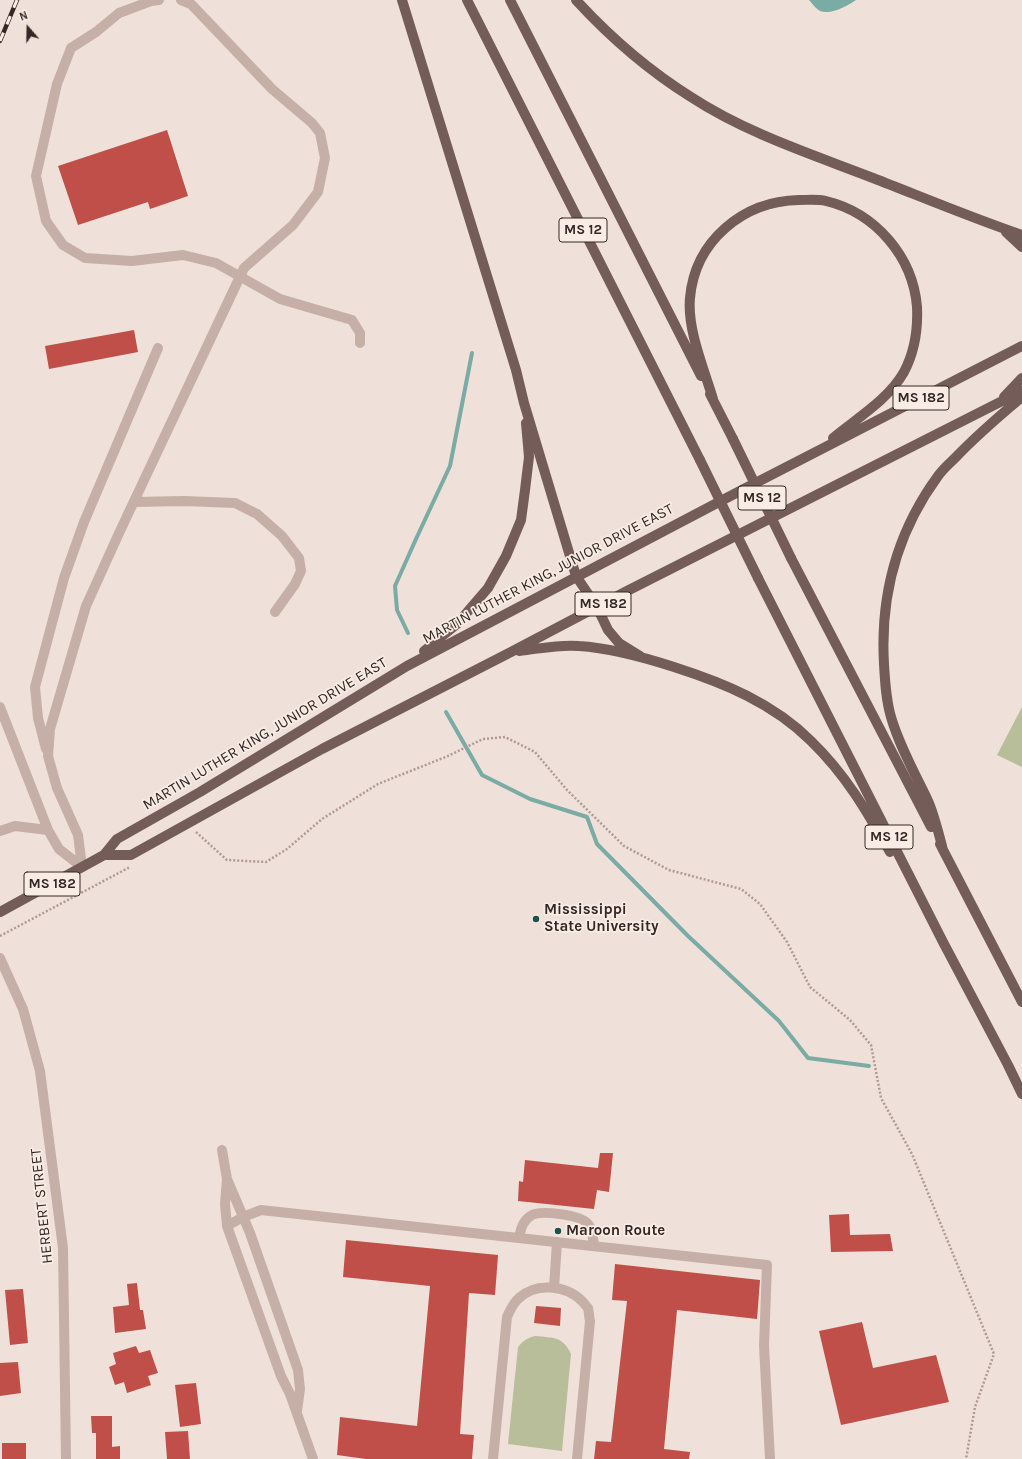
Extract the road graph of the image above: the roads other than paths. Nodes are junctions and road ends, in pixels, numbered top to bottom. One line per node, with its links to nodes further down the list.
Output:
1 (159, 0): 10 (street)
2 (180, 0): 10 (street)
3 (402, 0): 19 (main road)
4 (467, 0): 36 (main road, MS 12, bridge)
5 (510, 0): 17 (main road, MS 12)
6 (576, 0): 7 (main road)
7 (1003, 228): 8 (main road); 9 (main road)
8 (1022, 235)
9 (1022, 247)
10 (240, 277): 11 (street); 21 (street)
11 (360, 343)
12 (1022, 346): 20 (main road, MARTIN LUTHER KING, JUNIOR DRIVE EAST / MS 182)
13 (158, 348): 29 (street)
14 (1022, 378): 18 (main road)
15 (1022, 391): 18 (main road, MS 182)
16 (1022, 397): 32 (main road)
17 (713, 399): 20 (main road); 32 (main road, MS 12, bridge)
18 (999, 402): 23 (main road, MS 182)
19 (524, 403): 22 (main road); 27 (main road)
20 (820, 449): 22 (main road, MARTIN LUTHER KING, JUNIOR DRIVE EAST / MS 182)
21 (134, 502): 24 (street); 29 (street)
22 (576, 576): 23 (main road); 27 (main road, MARTIN LUTHER KING, JUNIOR DRIVE EAST / MS 182)
23 (597, 607): 25 (main road, MS 182); 26 (main road)
24 (276, 612)
25 (511, 652): 26 (main road); 33 (main road, MS 182)
26 (640, 656): 36 (main road)
27 (406, 666): 33 (main road, MARTIN LUTHER KING, JUNIOR DRIVE EAST / MS 182)
28 (0, 707): 30 (street)
29 (48, 756): 34 (street)
30 (48, 830): 31 (street); 34 (street)
31 (0, 831)
32 (943, 850): 38 (main road, MS 12)
33 (104, 855): 34 (main road, MARTIN LUTHER KING, JUNIOR DRIVE EAST / MS 182)
34 (82, 867): 35 (main road, MARTIN LUTHER KING, JUNIOR DRIVE EAST / MS 182)
35 (0, 912)
36 (943, 942): 39 (main road, MS 12)
37 (0, 958): 49 (street, HERBERT STREET)
38 (1022, 1002)
39 (1022, 1094)
40 (222, 1150): 41 (street)
41 (227, 1179): 42 (street); 43 (street)
42 (243, 1217): 43 (street); 44 (street); 48 (street)
43 (228, 1226): 48 (street)
44 (519, 1238): 45 (street); 46 (street)
45 (557, 1242): 46 (street); 47 (street)
46 (594, 1246): 53 (street)
47 (554, 1288): 51 (street); 52 (street)
48 (297, 1415): 50 (street)
49 (66, 1459)
50 (313, 1459)
51 (493, 1459)
52 (578, 1459)
53 (770, 1459)

